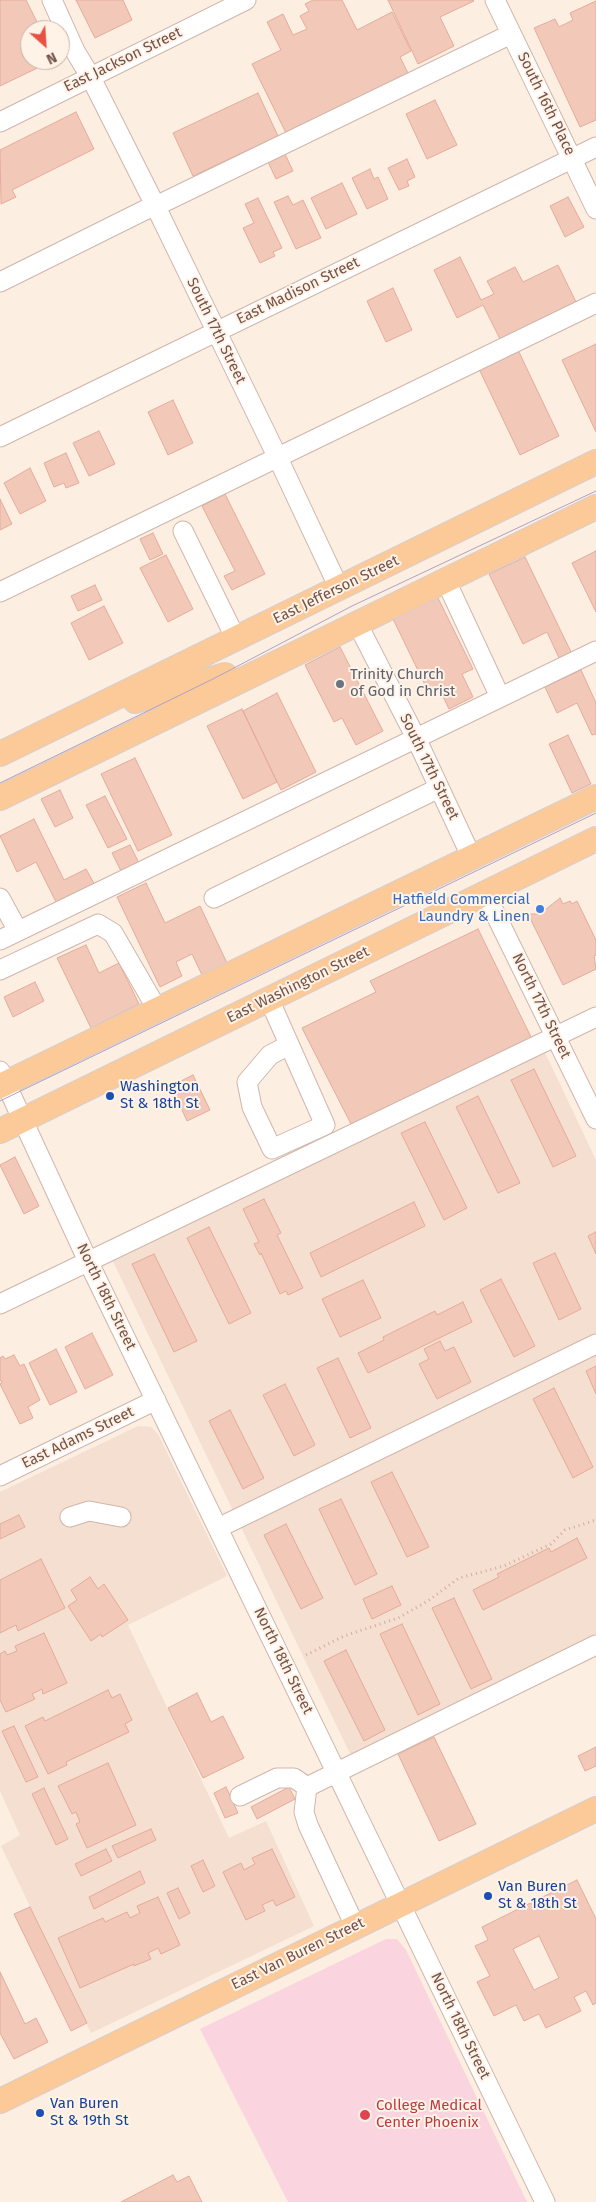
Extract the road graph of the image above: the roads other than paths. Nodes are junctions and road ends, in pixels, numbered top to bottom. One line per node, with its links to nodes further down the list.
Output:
1 (52, 0): 5 (street, South 17th Street)
2 (495, 0): 4 (street, South 16th Place)
3 (242, 1): 5 (street, East Jackson Street)
4 (511, 34): 8 (street, South 16th Place); 9 (street)
5 (90, 76): 6 (street, East Jackson Street); 9 (street, South 17th Street)
6 (0, 122)
7 (596, 147): 8 (street, East Madison Street)
8 (572, 158): 10 (street, South 16th Place); 13 (street, East Madison Street)
9 (155, 206): 11 (street); 13 (street, South 17th Street)
10 (596, 209)
11 (0, 282)
12 (596, 303): 15 (street)
13 (216, 331): 14 (street, East Madison Street); 15 (street, South 17th Street)
14 (0, 437)
15 (277, 456): 20 (street, South 17th Street); 21 (street)
16 (596, 462): 20 (main road, East Jefferson Street)
17 (596, 507): 19 (main road, East Jefferson Street)
18 (182, 531): 23 (street)
19 (446, 581): 22 (main road, East Jefferson Street); 26 (street)
20 (339, 588): 23 (main road, East Jefferson Street)
21 (0, 592)
22 (358, 625): 25 (main road, East Jefferson Street); 28 (street, South 17th Street)
23 (236, 639): 27 (main road, East Jefferson Street)
24 (596, 651): 26 (street)
25 (287, 657): 27 (main road, East Jefferson Street); 32 (main road, East Jefferson Street)
26 (500, 698): 28 (street)
27 (77, 717): 29 (main road, East Jefferson Street)
28 (416, 738): 30 (street, South 17th Street); 40 (street)
29 (0, 754)
30 (439, 788): 36 (street, South 17th Street); 39 (street)
31 (596, 796): 34 (main road)
32 (0, 798)
33 (596, 807): 34 (main road)
34 (544, 821): 36 (main road)
35 (596, 839): 37 (main road, East Washington Street)
36 (472, 856): 44 (main road)
37 (485, 893): 43 (main road, East Washington Street); 46 (street, North 17th Street)
38 (0, 898): 40 (street)
39 (214, 898)
40 (18, 932): 41 (street)
41 (0, 940)
42 (0, 970): 44 (street)
43 (268, 999): 47 (street); 50 (main road, East Washington Street)
44 (157, 1009): 48 (main road)
45 (596, 1017): 46 (street)
46 (556, 1037): 49 (street, North 17th Street); 52 (street)
47 (289, 1046): 47 (street)
48 (2, 1080): 50 (street, North 18th Street)
49 (596, 1119)
50 (23, 1120): 51 (main road, East Washington Street); 52 (street, North 18th Street)
51 (0, 1131)
52 (88, 1261): 53 (street); 55 (street, North 18th Street)
53 (0, 1304)
54 (596, 1344): 59 (street)
55 (156, 1400): 56 (street, East Adams Street); 59 (street, North 18th Street)
56 (0, 1476)
57 (70, 1517): 58 (street)
58 (121, 1517)
59 (218, 1528): 61 (street, North 18th Street)
60 (596, 1645): 61 (street)
61 (336, 1772): 62 (street); 65 (street, North 18th Street)
62 (306, 1787): 63 (street); 66 (street)
63 (240, 1796)
64 (596, 1809): 65 (main road, East Van Buren Street)
65 (400, 1904): 66 (main road, East Van Buren Street); 68 (street, North 18th Street)
66 (355, 1926): 67 (main road, East Van Buren Street)
67 (0, 2100)
68 (546, 2202)

